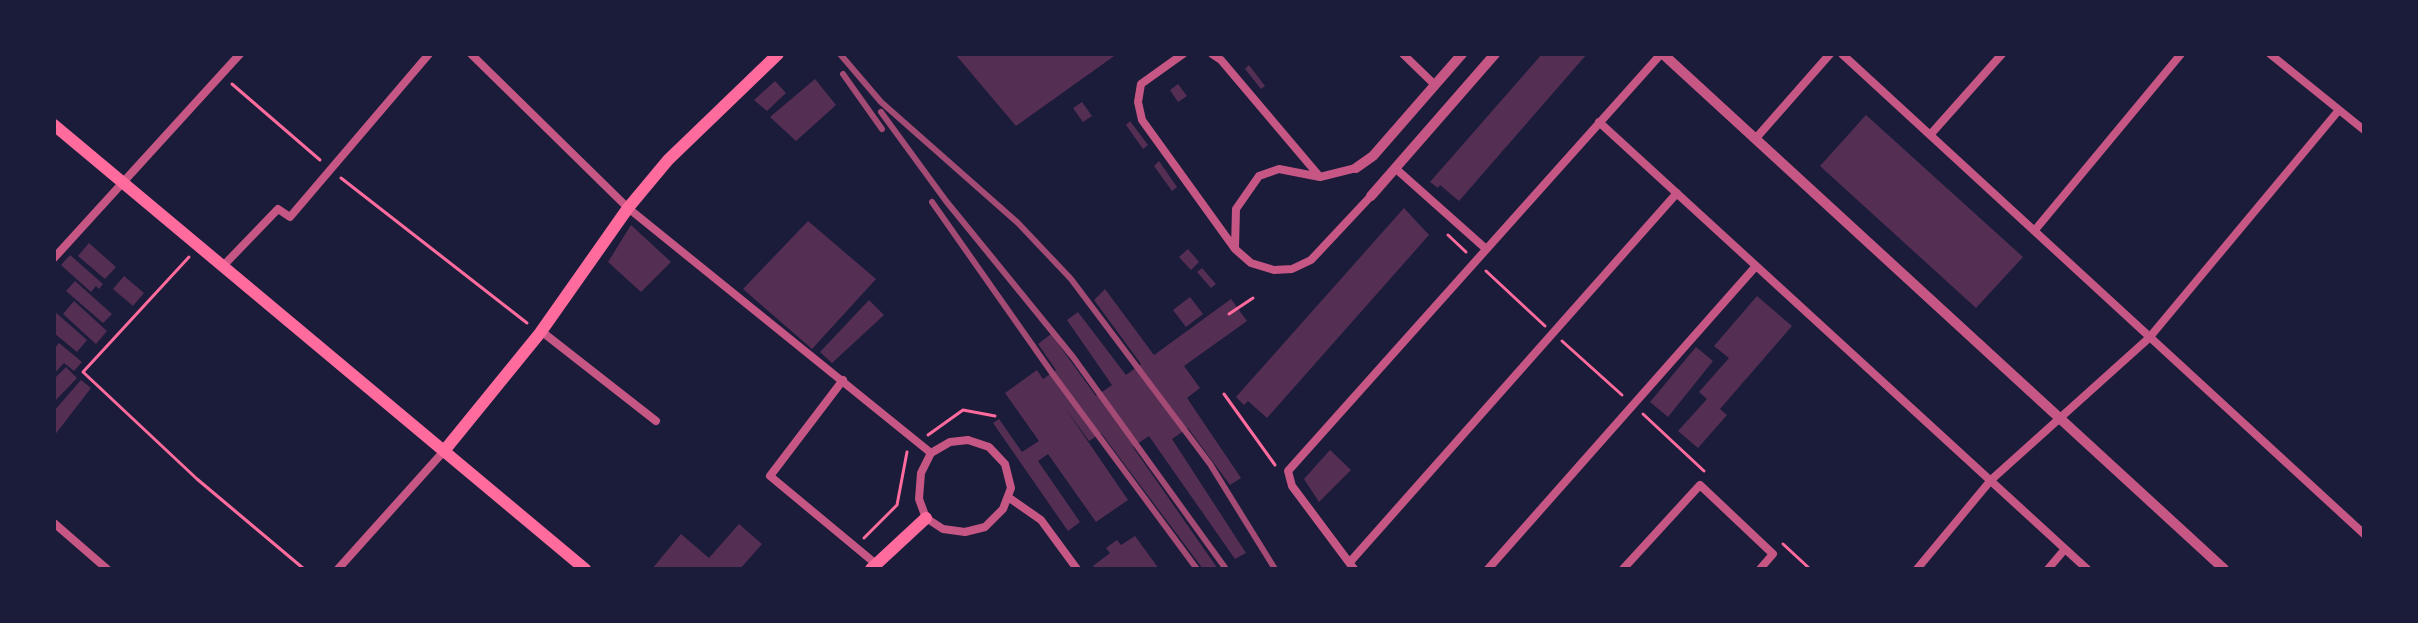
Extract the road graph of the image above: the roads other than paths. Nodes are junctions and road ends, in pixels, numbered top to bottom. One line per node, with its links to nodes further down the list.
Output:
1 (240, 54): 26 (street)
2 (429, 54): 34 (street)
3 (471, 54): 29 (street)
4 (778, 54): 29 (main road)
5 (1183, 54): 32 (street)
6 (1212, 54): 25 (street)
7 (1403, 54): 16 (street)
8 (1462, 54): 16 (street)
9 (1495, 54): 24 (street)
10 (1662, 54): 18 (street); 22 (street)
11 (1830, 54): 22 (street)
12 (1842, 54): 21 (street)
13 (2002, 54): 21 (street)
14 (2181, 54): 30 (street)
15 (2270, 54): 17 (street)
16 (1435, 85): 23 (street)
17 (2339, 110): 20 (street); 37 (street)
18 (1599, 122): 27 (street); 31 (street)
19 (54, 125): 26 (main road)
20 (2364, 130)
21 (1930, 135): 30 (street)
22 (1757, 137): 39 (street)
23 (1356, 168): 25 (street)
24 (1395, 168): 28 (street); 31 (street)
25 (1320, 177): 32 (street)
26 (124, 184): 33 (street); 34 (main road)
27 (1677, 193): 35 (street); 49 (street)
28 (1371, 196): 32 (street)
29 (628, 208): 36 (main road); 38 (street)
30 (2035, 230): 37 (street)
31 (1485, 248): 49 (street)
32 (1235, 249)
33 (54, 258)
34 (223, 266): 41 (main road)
35 (1756, 266): 43 (street); 55 (street)
36 (541, 332): 40 (street); 41 (main road)
37 (2149, 338): 39 (street); 47 (street)
38 (843, 380): 42 (street); 50 (street)
39 (2061, 417): 43 (street); 61 (street)
40 (656, 421)
41 (444, 451): 52 (street); 53 (main road)
42 (931, 453): 44 (street); 45 (street)
43 (1991, 480): 48 (street); 58 (street)
44 (1008, 497): 45 (street); 54 (street)
45 (926, 518): 50 (main road)
46 (54, 523): 51 (street)
47 (2364, 534)
48 (2065, 549): 59 (street); 60 (street)
49 (1352, 566)
50 (874, 567)
51 (107, 569)
52 (338, 569)
53 (585, 569)
54 (1077, 569)
55 (1488, 569)
56 (1623, 569): 57 (street)
57 (1760, 569)
58 (1917, 569)
59 (2048, 569)
60 (2087, 569)
61 (2224, 569)

